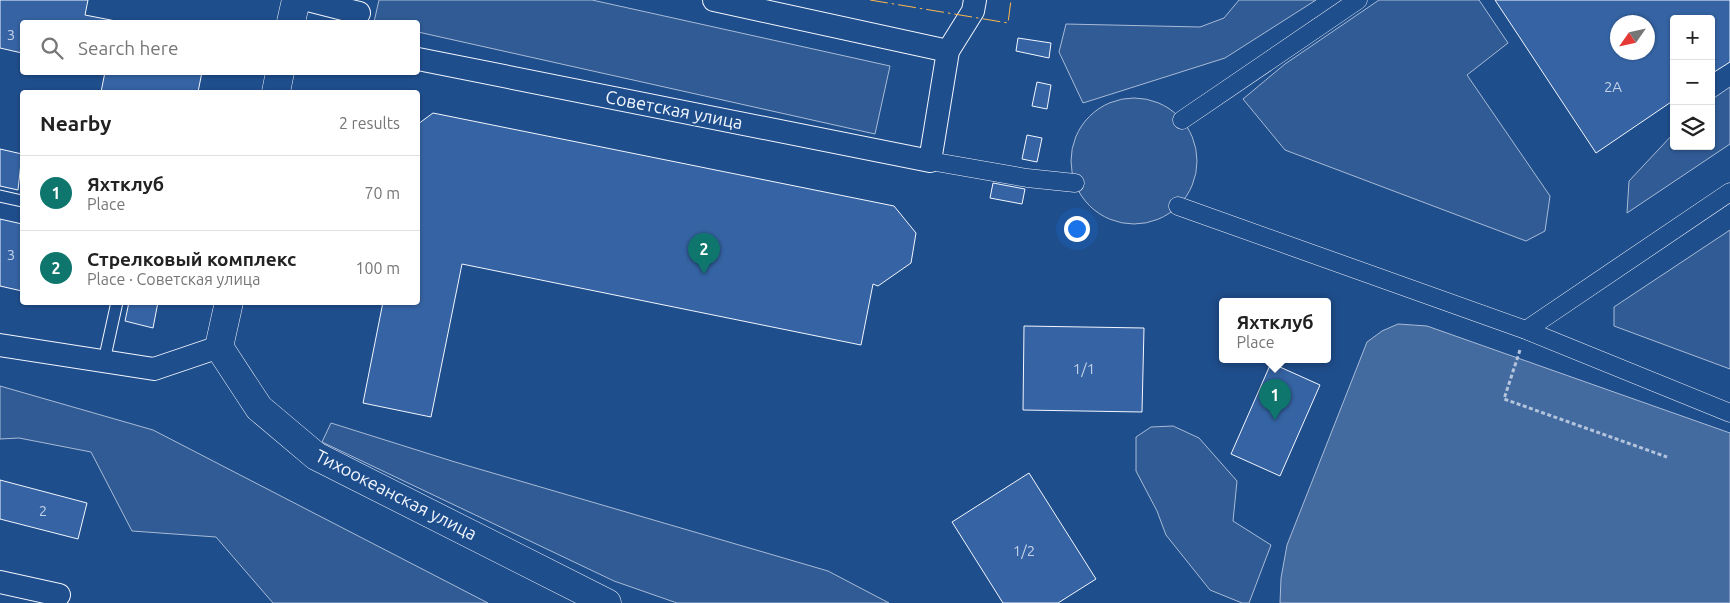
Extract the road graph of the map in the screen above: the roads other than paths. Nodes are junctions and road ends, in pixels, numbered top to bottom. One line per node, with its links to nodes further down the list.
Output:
1 (296, 0): 7 (main road)
2 (308, 0): 6 (street)
3 (714, 0): 8 (street)
4 (975, 0): 8 (street)
5 (1358, 0): 12 (street)
6 (362, 12)
7 (291, 20)
8 (948, 51): 13 (street)
9 (420, 59): 13 (street, Советская улица)
10 (279, 75): 11 (main road)
11 (276, 90)
12 (1182, 120)
13 (930, 160): 14 (street)
14 (1075, 183)
15 (1730, 192): 21 (street)
16 (0, 196): 17 (lane)
17 (20, 201)
18 (1178, 206): 21 (street)
19 (117, 305): 24 (lane)
20 (228, 305): 23 (main road)
21 (1526, 330): 25 (street)
22 (0, 345): 24 (street)
23 (219, 347): 24 (street); 28 (main road, Тихоокеанская улица)
24 (104, 361)
25 (1730, 413)
26 (0, 582): 27 (street)
27 (59, 595)
28 (607, 603)

